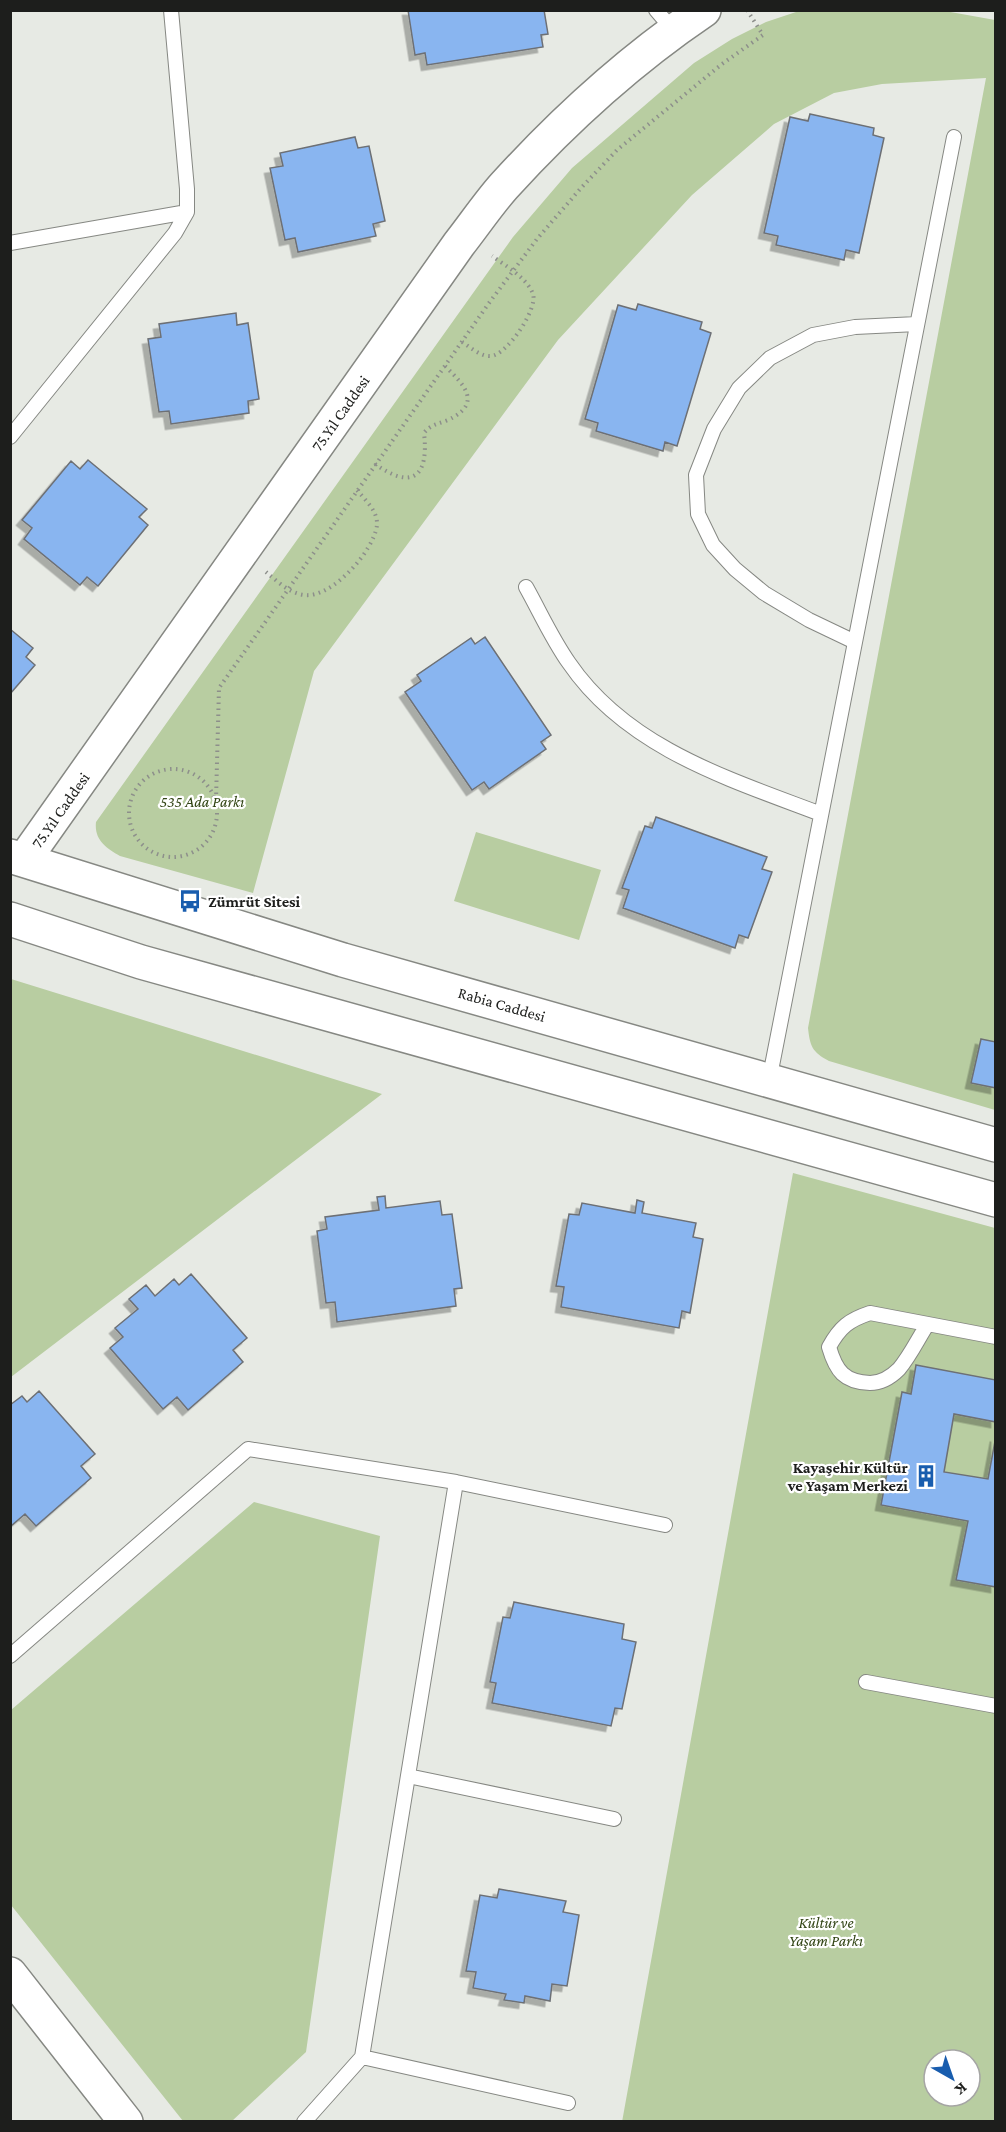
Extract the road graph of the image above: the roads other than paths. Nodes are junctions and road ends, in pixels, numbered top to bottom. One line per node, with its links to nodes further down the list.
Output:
1 (171, 10): 5 (lane)
2 (704, 10): 3 (street, 75.Yıl Caddesi)
3 (665, 21): 12 (street, 75.Yıl Caddesi)
4 (954, 137): 7 (lane)
5 (187, 212): 6 (lane); 8 (lane)
6 (10, 243)
7 (917, 324): 10 (lane); 10 (lane)
8 (10, 437)
9 (526, 587): 11 (lane)
10 (855, 642): 11 (lane)
11 (821, 814): 14 (lane)
12 (17, 858): 14 (street, Rabia Caddesi)
13 (10, 919): 16 (street)
14 (769, 1081): 15 (street, Rabia Caddesi)
15 (996, 1145)
16 (996, 1200)
17 (927, 1325): 17 (lane); 18 (lane)
18 (996, 1337)
19 (456, 1482): 20 (lane); 21 (lane); 24 (lane)
20 (665, 1525)
21 (10, 1656)
22 (866, 1682): 23 (lane)
23 (996, 1706)
24 (408, 1776): 25 (lane); 27 (lane)
25 (614, 1819)
26 (10, 1974): 29 (street)
27 (362, 2057): 28 (lane); 30 (lane)
28 (568, 2103)
29 (126, 2121)
30 (304, 2121)

